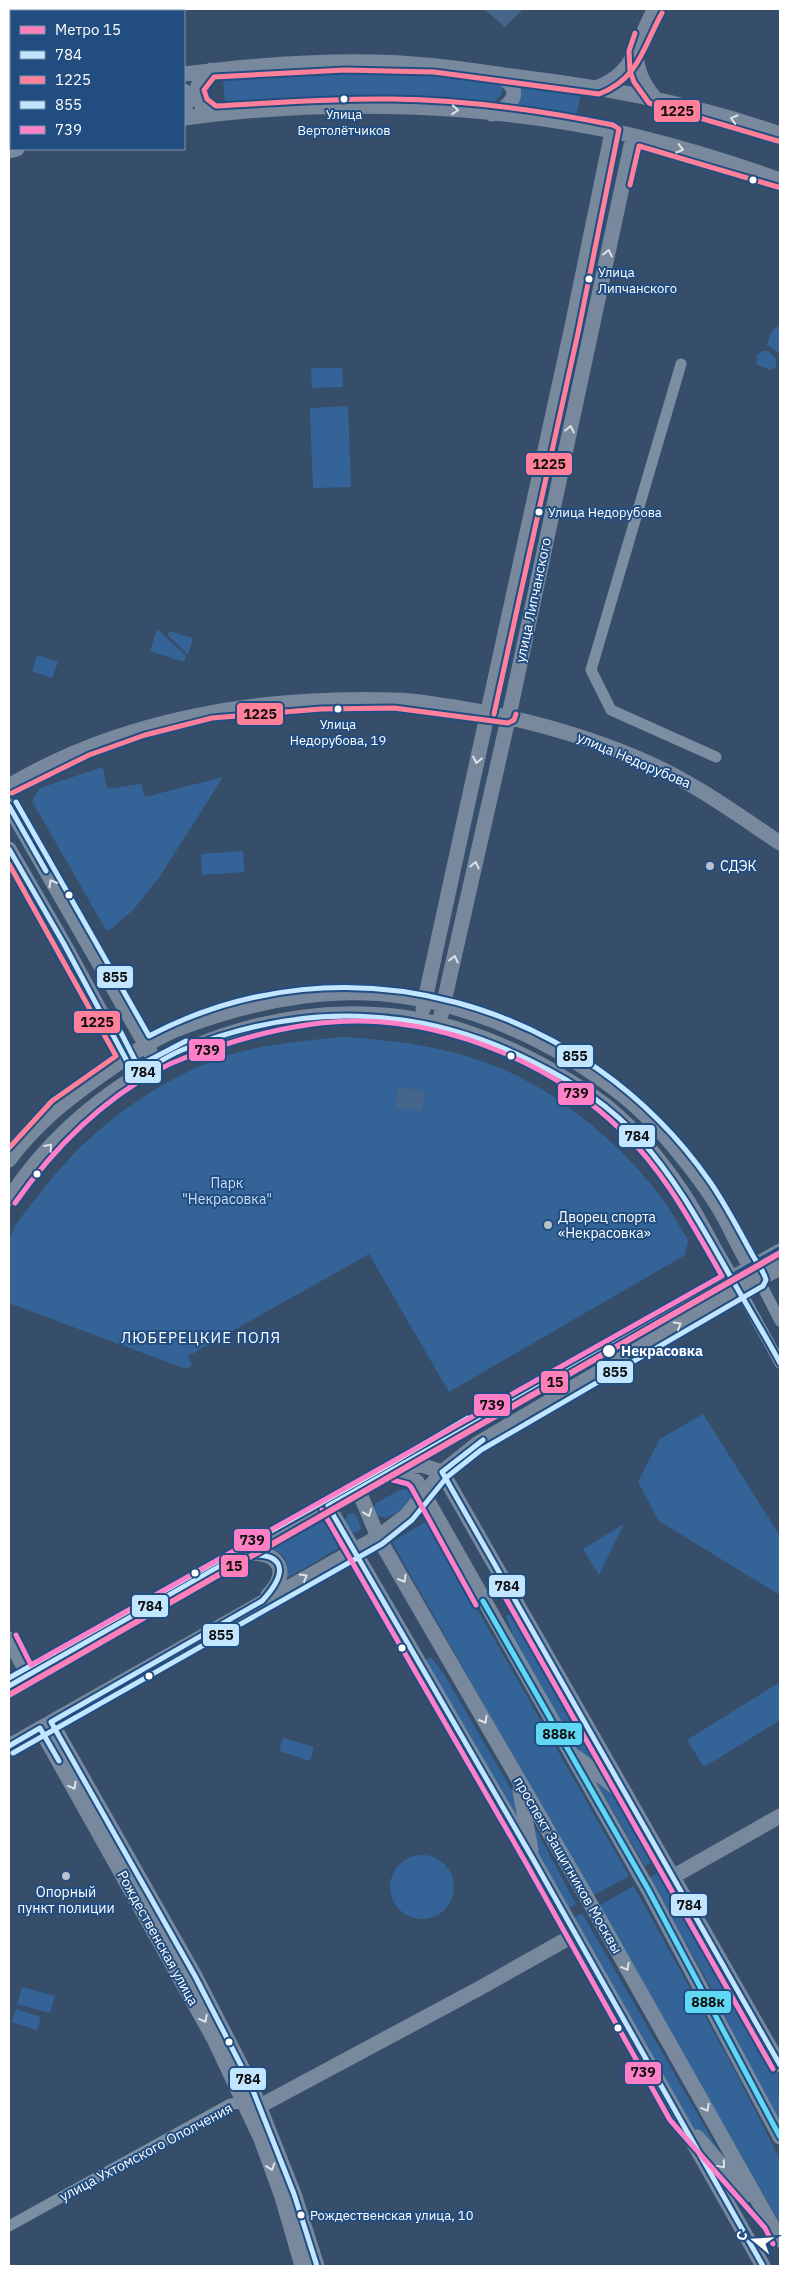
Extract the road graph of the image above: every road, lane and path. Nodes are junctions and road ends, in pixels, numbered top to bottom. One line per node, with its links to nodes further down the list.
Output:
1 (655, 9): 2 (street)
2 (636, 52): 6 (street); 7 (street)
3 (211, 70): 4 (street); 5 (street); 8 (street)
4 (185, 74)
5 (496, 74): 6 (street); 9 (street)
6 (598, 87): 7 (street)
7 (654, 97): 12 (street, one-way to 7)
8 (214, 114): 9 (street, one-way to 9); 10 (street)
9 (492, 114): 11 (street)
10 (185, 118)
11 (612, 132): 13 (street); 16 (street, улица Липчанского)
12 (780, 134)
13 (633, 136): 14 (street, one-way to 14); 17 (street, улица Липчанского, one-way to 13)
14 (780, 180)
15 (681, 364): 18 (street)
16 (487, 712): 17 (street, улица Недорубова); 19 (street, улица Недорубова); 23 (street, улица Липчанского, one-way to 23)
17 (508, 716): 21 (street, улица Недорубова); 24 (street, улица Липчанского, one-way to 17)
18 (716, 757)
19 (9, 786)
20 (9, 806): 27 (street, one-way to 20)
21 (780, 843)
22 (9, 849): 28 (street)
23 (424, 1001): 24 (street); 25 (street, улица Липчанского); 27 (street)
24 (443, 1005): 26 (street, улица Липчанского); 35 (street)
25 (420, 1020): 26 (street); 29 (street)
26 (439, 1024): 36 (street)
27 (146, 1046): 28 (street); 29 (street)
28 (126, 1058): 30 (street); 31 (street)
29 (156, 1064): 30 (street)
30 (135, 1076): 32 (street)
31 (91, 1083): 32 (street); 33 (street)
32 (101, 1100): 34 (street, one-way to 32)
33 (9, 1160)
34 (9, 1199)
35 (723, 1215): 36 (street); 39 (street)
36 (701, 1224): 40 (street)
37 (780, 1251): 39 (street)
38 (780, 1268): 39 (street)
39 (754, 1274): 40 (street); 41 (street)
40 (736, 1285): 42 (street); 43 (street); 44 (street, one-way to 40)
41 (780, 1321)
42 (780, 1363)
43 (392, 1472): 44 (street); 45 (street); 46 (street)
44 (442, 1472): 46 (street); 59 (street)
45 (358, 1489): 47 (street); 48 (street, проспект Защитников Москвы, one-way to 48)
46 (424, 1497): 48 (street); 57 (street)
47 (328, 1506): 49 (street); 50 (street)
48 (378, 1537): 49 (street); 58 (street, проспект Защитников Москвы, one-way to 58)
49 (353, 1550): 51 (street, one-way to 49); 61 (street)
50 (236, 1557): 51 (street); 53 (street)
51 (262, 1602): 55 (street)
52 (9, 1639): 53 (street)
53 (28, 1675): 54 (street)
54 (9, 1686)
55 (46, 1725): 56 (street); 65 (street, Рождественская улица)
56 (9, 1746)
57 (568, 1750): 59 (street); 67 (street)
58 (514, 1771): 61 (street); 68 (street, проспект Защитников Москвы, one-way to 68)
59 (628, 1797): 62 (street)
60 (780, 1816): 62 (street)
61 (533, 1859): 63 (street)
62 (674, 1876): 64 (street)
63 (574, 1935): 65 (street, улица Ухтомского Ополчения); 66 (street)
64 (780, 2065)
65 (253, 2105): 69 (street, улица Ухтомского Ополчения); 71 (street, Рождественская улица, one-way to 71); 72 (street, Рождественская улица)
66 (677, 2116): 68 (street, one-way to 68); 73 (street)
67 (780, 2137)
68 (771, 2224): 70 (street, проспект Защитников Москвы)
69 (9, 2226)
70 (780, 2240)
71 (302, 2266)
72 (317, 2266)
73 (763, 2266)

